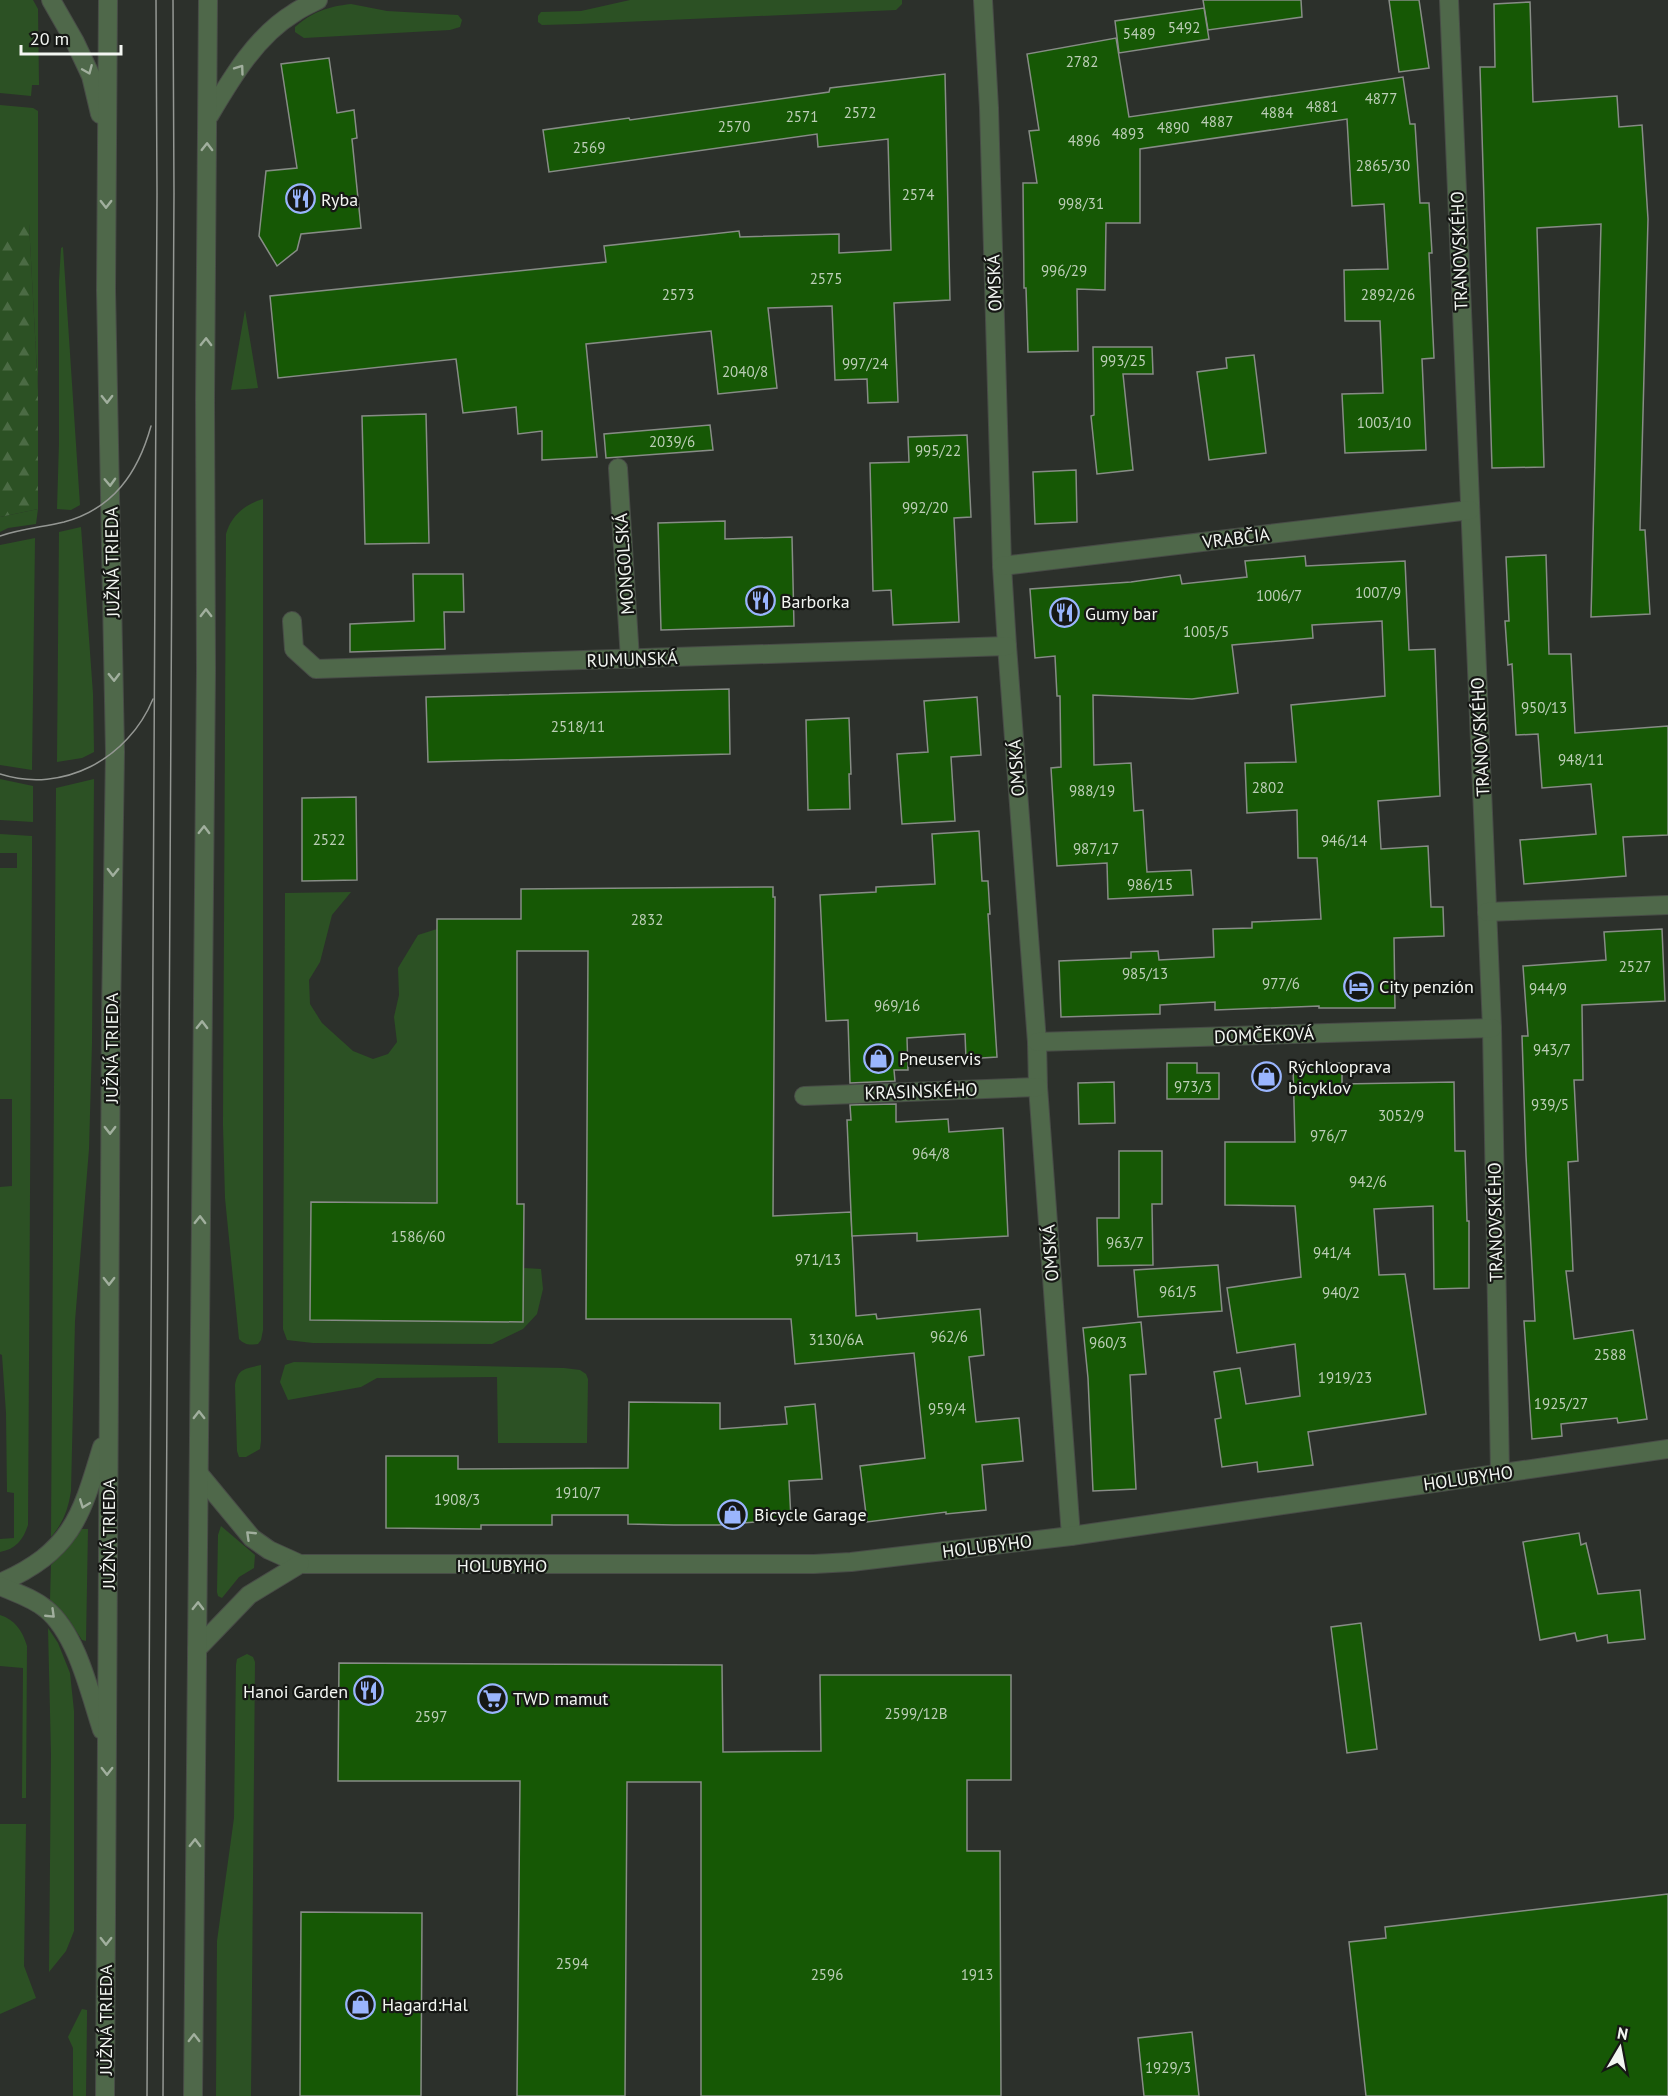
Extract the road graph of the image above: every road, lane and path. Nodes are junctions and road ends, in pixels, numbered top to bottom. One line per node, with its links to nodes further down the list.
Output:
1 (51, 0): 8 (street, one-way to 8)
2 (208, 0): 7 (street)
3 (318, 0): 7 (street, one-way to 3)
4 (983, 0): 11 (street, OMSKÁ)
5 (1449, 0): 10 (street, TRANOVSKÉHO)
6 (108, 5): 8 (street, JUŽNÁ TRIEDA)
7 (208, 117): 24 (street, one-way to 7)
8 (106, 145): 21 (street, JUŽNÁ TRIEDA, one-way to 21)
9 (618, 468): 14 (street, MONGOLSKÁ)
10 (1470, 510): 11 (street, VRABČIA); 16 (street, TRANOVSKÉHO)
11 (1002, 566): 13 (street, OMSKÁ)
12 (292, 621): 14 (street, RUMUNSKÁ)
13 (1007, 646): 14 (street, RUMUNSKÁ); 18 (street, OMSKÁ)
14 (630, 659)
15 (1668, 905): 16 (street)
16 (1487, 912): 17 (street, TRANOVSKÉHO)
17 (1492, 1028): 18 (street, DOMČEKOVÁ); 23 (street, TRANOVSKÉHO)
18 (1037, 1042): 19 (street, OMSKÁ)
19 (1038, 1086): 20 (street, KRASINSKÉHO); 25 (street, OMSKÁ)
20 (804, 1096)
21 (108, 1428): 27 (street, one-way to 27); 29 (street, JUŽNÁ TRIEDA)
22 (1668, 1449): 23 (street, HOLUBYHO)
23 (1500, 1473): 25 (street, HOLUBYHO)
24 (199, 1474): 26 (street, one-way to 24); 28 (street, one-way to 24)
25 (1071, 1536): 26 (street, HOLUBYHO)
26 (300, 1564): 28 (street)
27 (0, 1585): 29 (street, one-way to 29)
28 (197, 1648): 31 (street, one-way to 28)
29 (107, 1743): 30 (street, JUŽNÁ TRIEDA, one-way to 30)
30 (105, 2096)
31 (193, 2096)

